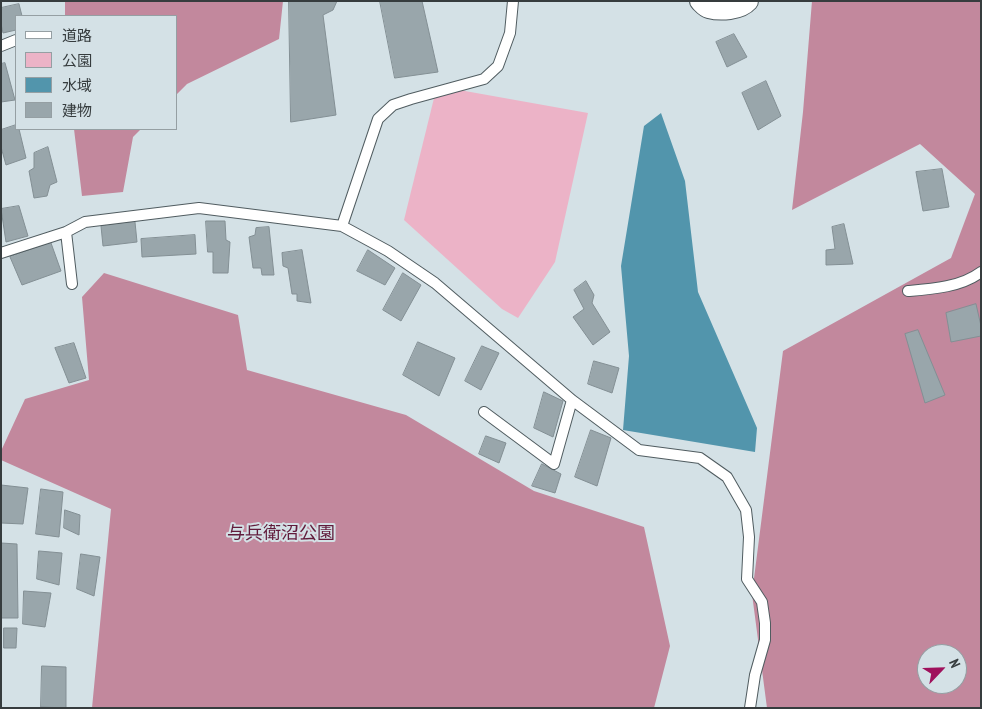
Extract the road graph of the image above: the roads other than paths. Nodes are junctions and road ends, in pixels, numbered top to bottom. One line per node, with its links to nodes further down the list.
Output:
1 (513, 1): 6 (lane)
2 (700, 1): 3 (street)
3 (748, 1)
4 (15, 40): 5 (lane)
5 (1, 46)
6 (342, 226): 7 (lane); 12 (lane)
7 (66, 232): 8 (lane); 10 (lane)
8 (1, 253)
9 (981, 272): 11 (lane)
10 (72, 284)
11 (908, 290)
12 (572, 400): 13 (lane); 14 (lane)
13 (484, 412)
14 (750, 708)

